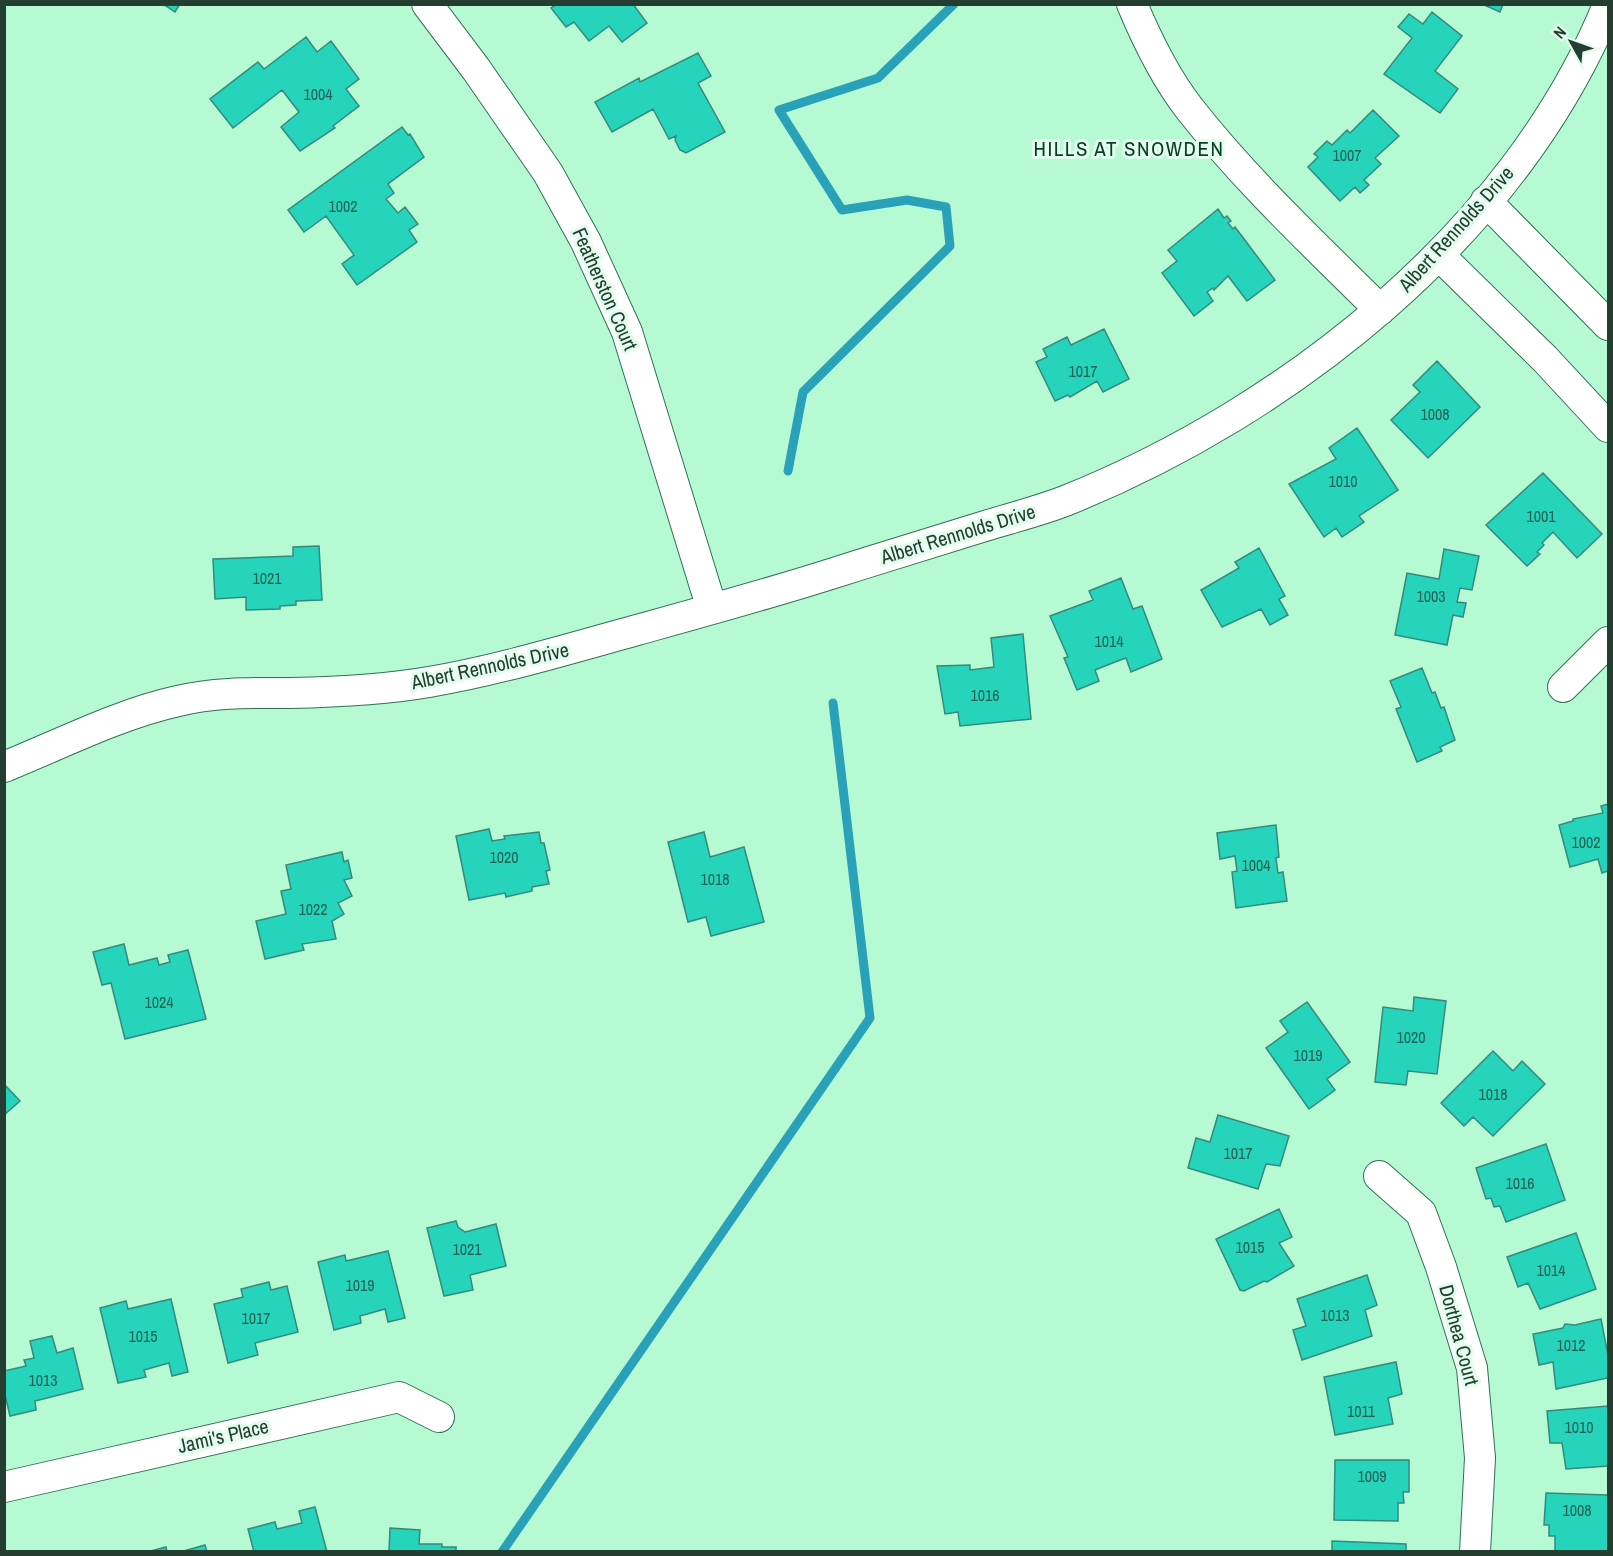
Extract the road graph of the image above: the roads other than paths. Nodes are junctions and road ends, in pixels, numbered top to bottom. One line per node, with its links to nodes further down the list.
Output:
1 (427, 4): 9 (street, Featherston Court)
2 (1132, 4): 6 (street)
3 (1608, 5): 4 (street, Albert Rennolds Drive)
4 (1486, 201): 5 (street, Albert Rennolds Drive); 7 (street)
5 (1439, 255): 6 (street, Albert Rennolds Drive); 8 (street)
6 (1380, 310): 9 (street, Albert Rennolds Drive)
7 (1608, 325)
8 (1608, 427)
9 (712, 609): 12 (street, Albert Rennolds Drive)
10 (1608, 642): 11 (street)
11 (1563, 687)
12 (4, 767)
13 (1379, 1176): 16 (street, Dorthea Court)
14 (439, 1416): 15 (street, Jami's Place)
15 (4, 1487)
16 (1475, 1551)

